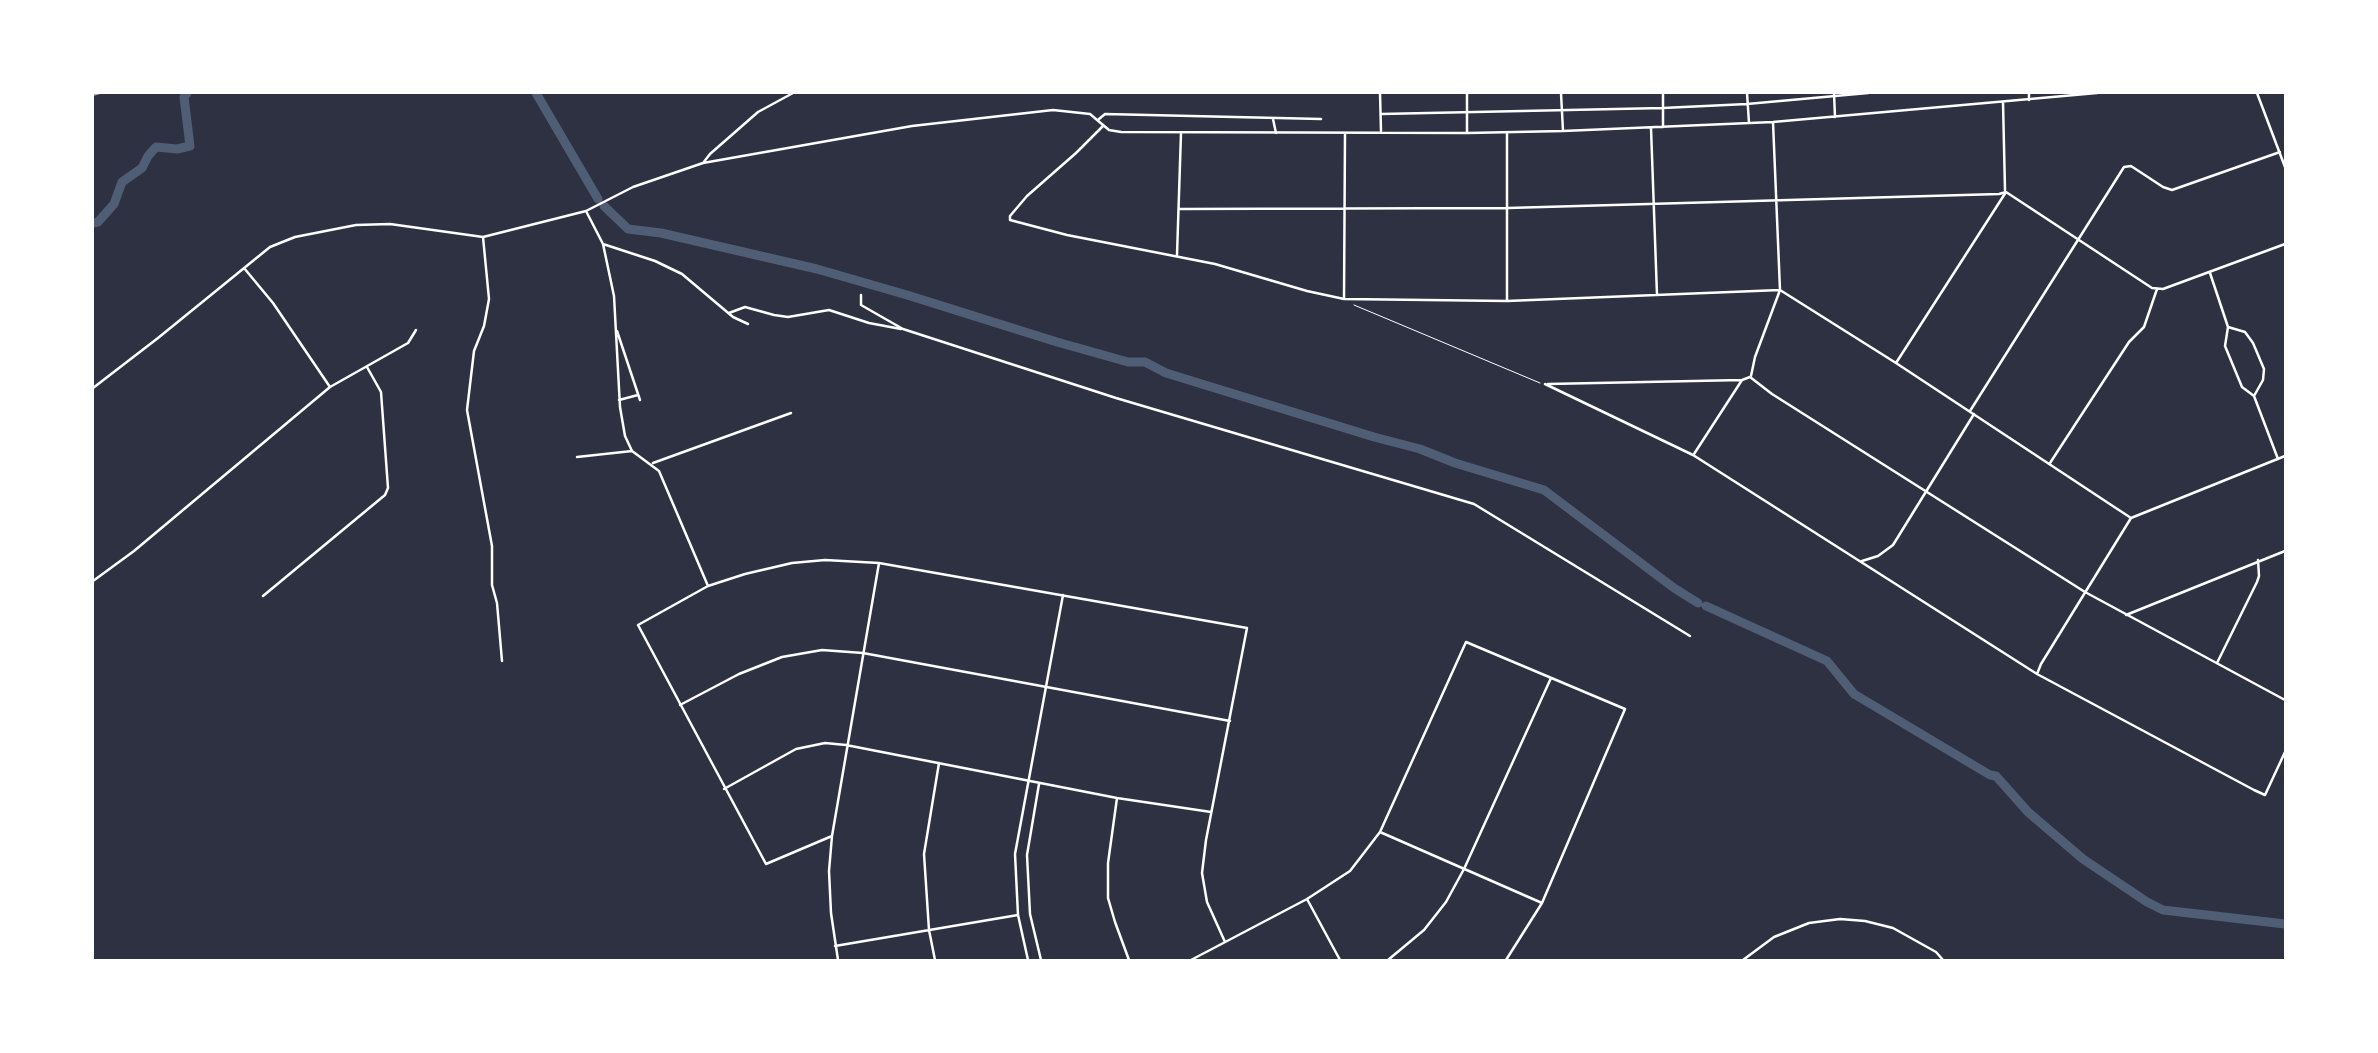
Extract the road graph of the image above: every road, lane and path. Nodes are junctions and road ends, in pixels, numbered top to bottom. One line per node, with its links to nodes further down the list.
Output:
1 (793, 93): 36 (street)
2 (1380, 93): 17 (street)
3 (1467, 93): 18 (street)
4 (1561, 93): 16 (street)
5 (1663, 93): 15 (street)
6 (1747, 93): 14 (street)
7 (1868, 93): 11 (street)
8 (2029, 93): 12 (street)
9 (2097, 93): 12 (street)
10 (2257, 93): 35 (street)
11 (1834, 94): 14 (street); 19 (street)
12 (2029, 100): 13 (street)
13 (2003, 103): 19 (street); 38 (street)
14 (1747, 104): 15 (street); 24 (street)
15 (1663, 108): 16 (street); 26 (street)
16 (1561, 110): 18 (street); 28 (street)
17 (1381, 114): 18 (street); 33 (street)
18 (1467, 114): 34 (street)
19 (1835, 117): 23 (street)
20 (1273, 118): 21 (street); 22 (street); 31 (street)
21 (1321, 119)
22 (1099, 120): 25 (street); 36 (street)
23 (1773, 122): 24 (street); 39 (street)
24 (1749, 123): 26 (street)
25 (1103, 126): 30 (street); 49 (street)
26 (1663, 127): 27 (street)
27 (1651, 128): 28 (street); 40 (street)
28 (1563, 131): 29 (street)
29 (1507, 132): 34 (street); 42 (street)
30 (1181, 133): 31 (street); 43 (street)
31 (1276, 133): 32 (street)
32 (1345, 133): 33 (street); 41 (street)
33 (1381, 133): 34 (street)
34 (1466, 133)
35 (2280, 152): 37 (street); 46 (street)
36 (703, 163): 44 (street)
37 (2285, 167)
38 (2006, 192): 39 (street); 46 (street); 65 (street)
39 (1777, 199): 40 (street); 53 (street)
40 (1654, 203): 42 (street); 55 (street)
41 (1344, 208): 42 (street); 43 (street); 56 (street)
42 (1508, 208): 57 (street)
43 (1180, 209): 49 (street)
44 (586, 211): 45 (street); 47 (street)
45 (483, 237): 50 (street); 99 (street)
46 (2079, 239): 52 (street); 77 (street)
47 (603, 244): 59 (street); 60 (street)
48 (2285, 244): 51 (street)
49 (1177, 256): 56 (street)
50 (244, 268): 70 (street); 71 (street)
51 (2210, 273): 52 (street); 62 (street)
52 (2157, 289): 84 (street)
53 (1780, 290): 55 (street); 65 (street); 67 (street)
54 (861, 295): 63 (street)
55 (1657, 295): 57 (street)
56 (1344, 299): 57 (street)
57 (1507, 301)
58 (1356, 306): 69 (path)
59 (729, 313): 61 (street); 63 (street)
60 (615, 324): 72 (street); 74 (street)
61 (748, 324)
62 (2228, 327): 73 (street); 73 (street)
63 (903, 329): 97 (street)
64 (416, 330): 66 (street)
65 (1896, 363): 77 (street)
66 (366, 366): 70 (street); 95 (street)
67 (1750, 377): 68 (street); 85 (street)
68 (1742, 380): 69 (street); 79 (street)
69 (1545, 384): 79 (street)
70 (330, 387): 91 (street)
71 (93, 388)
72 (638, 395): 74 (street); 75 (street)
73 (2254, 396): 82 (street)
74 (619, 400): 78 (street)
75 (640, 400)
76 (791, 413): 83 (street)
77 (1972, 413): 84 (street); 85 (street)
78 (632, 451): 81 (street); 83 (street)
79 (1693, 454): 89 (street)
80 (2285, 456): 82 (street)
81 (577, 457)
82 (2278, 459): 86 (street)
83 (652, 463): 92 (street)
84 (2050, 463): 86 (street)
85 (1926, 492): 89 (street); 93 (street)
86 (2131, 518): 93 (street)
87 (2285, 551): 88 (street)
88 (2258, 560): 96 (street); 100 (street)
89 (1862, 561): 101 (street)
90 (879, 563): 92 (street); 94 (street); 98 (street)
91 (93, 582)
92 (709, 586): 105 (street)
93 (2085, 593): 96 (street); 101 (street)
94 (1063, 594): 103 (street); 106 (street)
95 (263, 596)
96 (2124, 615): 100 (street)
97 (1690, 636)
98 (863, 653): 103 (street); 105 (street); 107 (street)
99 (502, 661)
100 (2217, 664): 104 (street)
101 (2037, 674): 108 (street)
102 (1550, 678): 115 (street); 117 (street); 119 (street)
103 (1045, 687): 106 (street); 110 (street)
104 (2285, 700)
105 (680, 705): 112 (street)
106 (1230, 721): 114 (street)
107 (846, 745): 109 (street); 112 (street); 116 (street)
108 (2285, 752)
109 (939, 763): 110 (street); 121 (street)
110 (1027, 780): 111 (street); 120 (street)
111 (1040, 783): 113 (street); 127 (street)
112 (724, 789): 116 (street)
113 (1117, 798): 114 (street); 128 (street)
114 (1212, 812): 122 (street)
115 (1380, 832): 117 (street); 118 (street)
116 (832, 836): 123 (street)
117 (1464, 869): 119 (street); 131 (street)
118 (1307, 900): 122 (street); 130 (street)
119 (1542, 903): 132 (street)
120 (1018, 915): 121 (street); 126 (street)
121 (929, 930): 123 (street); 125 (street)
122 (1225, 942): 129 (street)
123 (835, 946): 124 (street)
124 (838, 960)
125 (935, 960)
126 (1028, 960)
127 (1041, 960)
128 (1129, 960)
129 (1191, 960)
130 (1340, 960)
131 (1388, 960)
132 (1506, 960)
133 (1743, 960): 134 (street)
134 (1943, 960)

